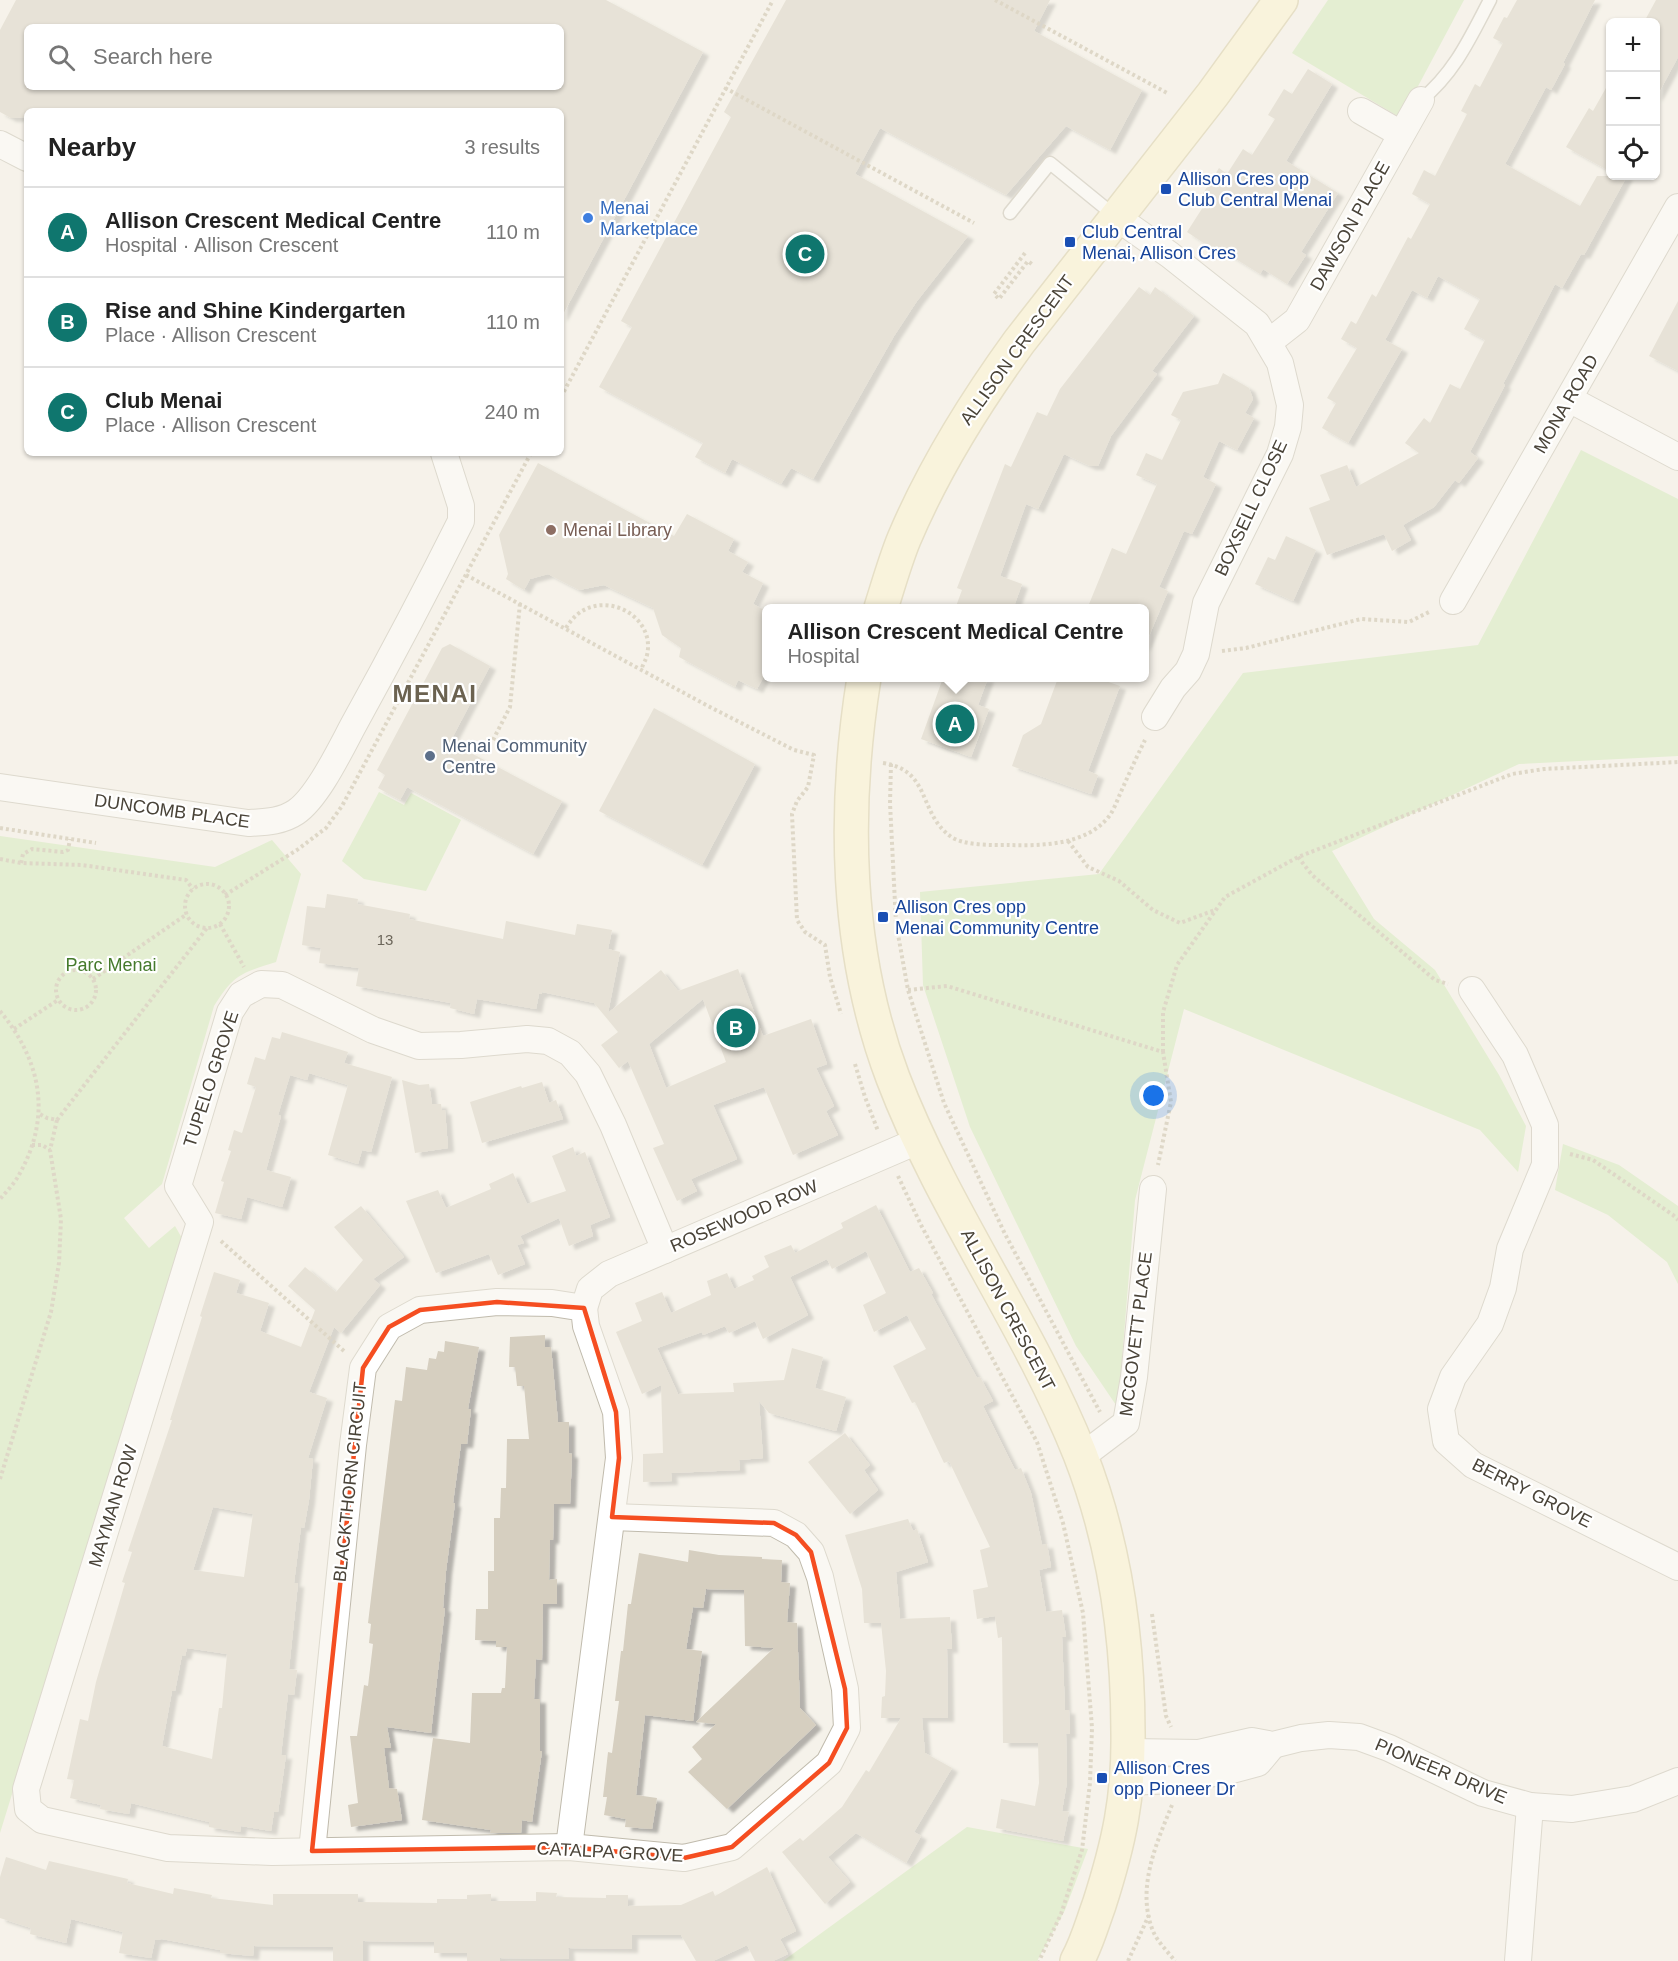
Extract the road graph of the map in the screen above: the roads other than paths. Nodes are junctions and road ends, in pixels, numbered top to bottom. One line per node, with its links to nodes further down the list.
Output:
1 (1281, 0): 10 (street, ALLISON CRESCENT)
2 (1490, 0): 3 (lane)
3 (1420, 100): 5 (street, DAWSON PLACE)
4 (1361, 111): 5 (street)
5 (1401, 134): 11 (street, DAWSON PLACE)
6 (0, 144): 7 (street)
7 (24, 156)
8 (1678, 207): 12 (street, MONA ROAD)
9 (1010, 213): 10 (lane)
10 (1116, 217): 11 (street, BOXSELL CLOSE); 16 (street, ALLISON CRESCENT)
11 (1269, 342): 18 (street, BOXSELL CLOSE)
12 (1569, 399): 14 (street); 15 (street, MONA ROAD)
13 (445, 456): 19 (street, DUNCOMB PLACE)
14 (1678, 457)
15 (1453, 601)
16 (883, 604)
17 (864, 682): 21 (street, ALLISON CRESCENT)
18 (1155, 717)
19 (0, 787)
20 (1472, 990): 28 (street, BERRY GROVE)
21 (920, 1140): 24 (street, ROSEWOOD ROW); 26 (street, ALLISON CRESCENT)
22 (1153, 1189): 26 (street, MCGOVETT PLACE)
23 (200, 1222): 24 (street, TUPELO GROVE); 31 (street, MAYMAN ROW)
24 (665, 1250): 25 (street, ROSEWOOD ROW)
25 (584, 1308): 27 (street); 34 (street, BLACKTHORN CIRCUIT)
26 (1081, 1457): 29 (street, ALLISON CRESCENT)
27 (612, 1517): 33 (street); 33 (street, CATALPA GROVE)
28 (1678, 1567)
29 (1128, 1767): 32 (street, PIONEER DRIVE); 35 (street, ALLISON CRESCENT)
30 (1678, 1781): 32 (street, PIONEER DRIVE)
31 (26, 1789): 34 (street, CATALPA GROVE)
32 (1530, 1806): 36 (street)
33 (569, 1847): 34 (street, CATALPA GROVE)
34 (312, 1851)
35 (1082, 1956)
36 (1518, 1961)

